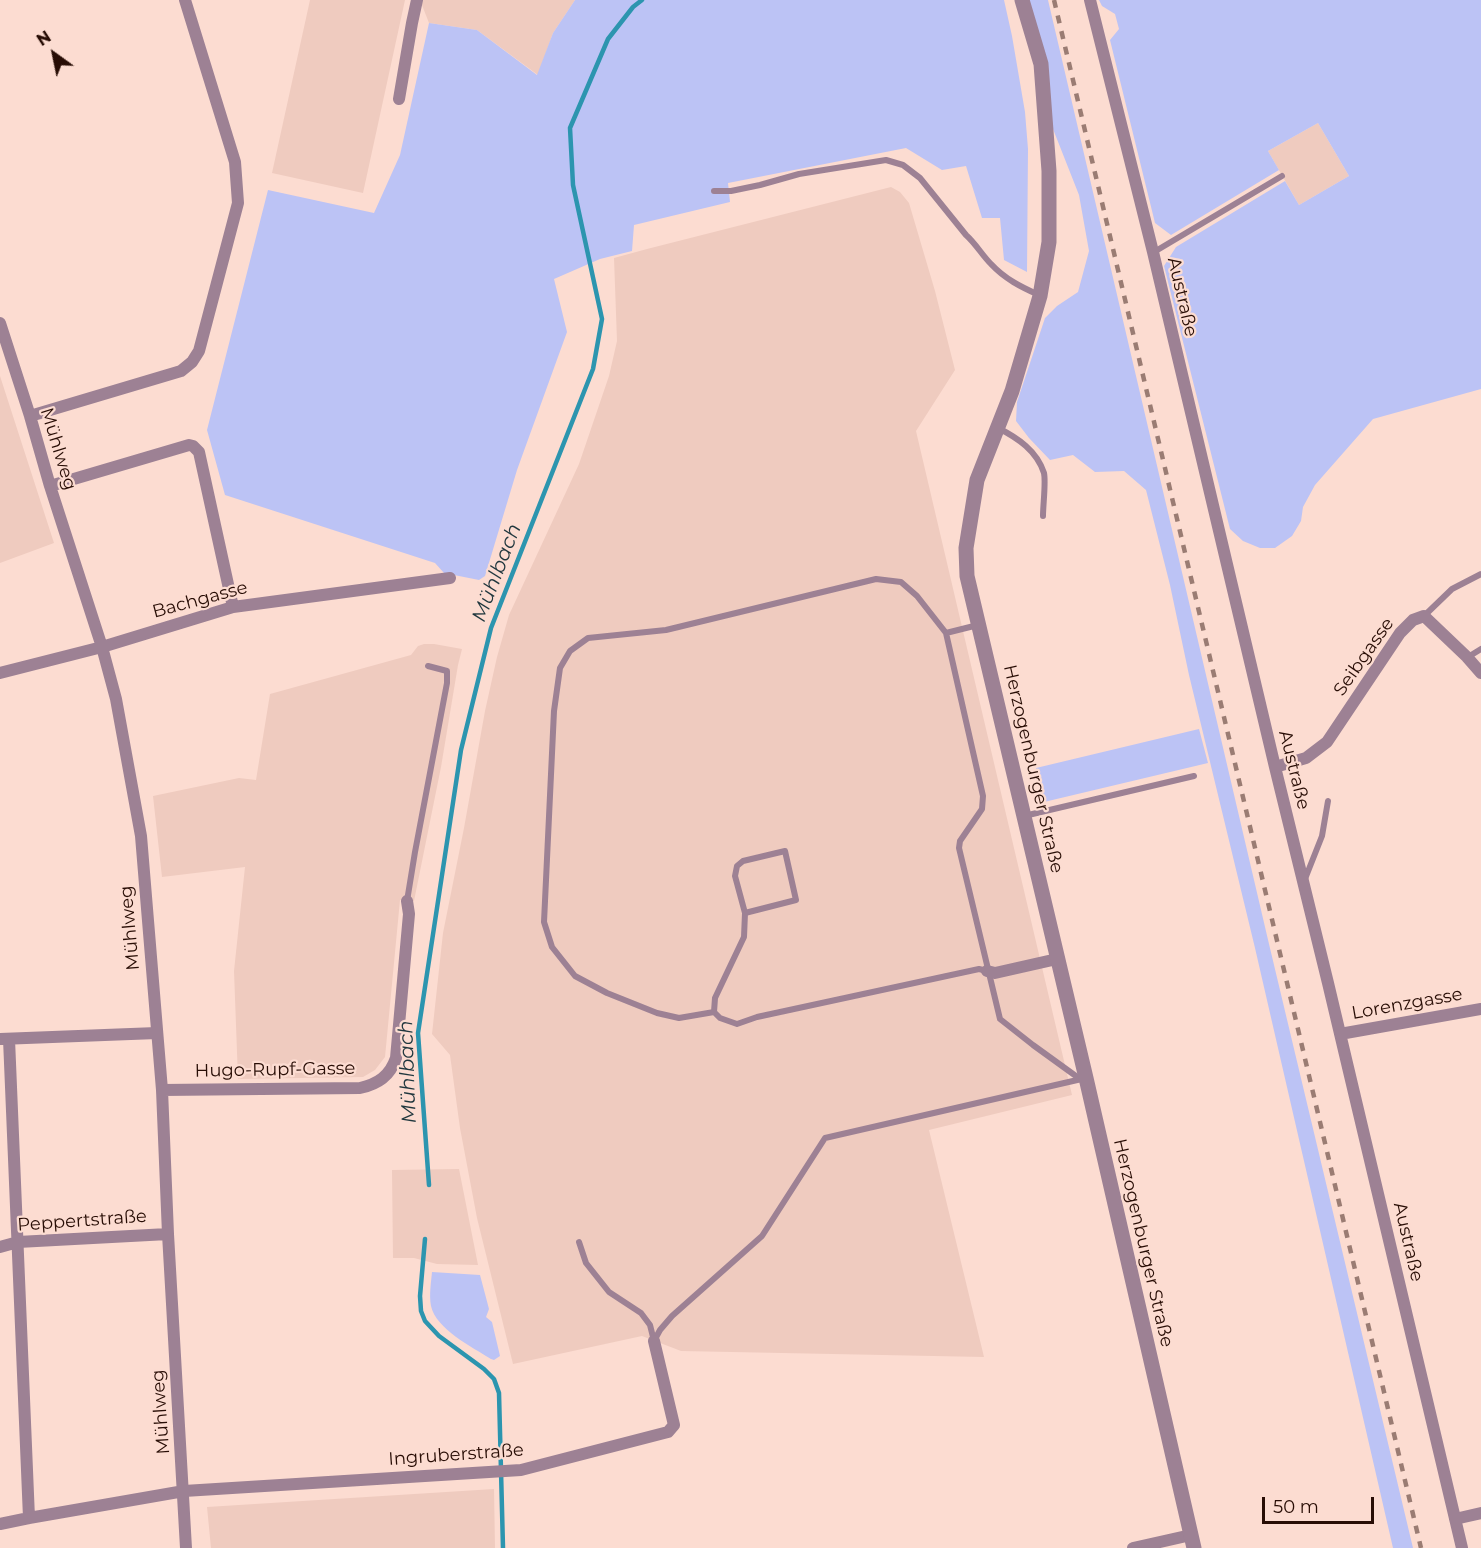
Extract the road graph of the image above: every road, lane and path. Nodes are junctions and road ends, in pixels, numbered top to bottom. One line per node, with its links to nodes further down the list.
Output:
1 (185, 0): 11 (street)
2 (417, 0): 5 (street)
3 (1022, 0): 9 (street, Herzogenburger Straße)
4 (1090, 0): 8 (street, Austraße)
5 (399, 99)
6 (1282, 176): 8 (lane)
7 (714, 191): 9 (lane)
8 (1153, 252): 27 (street, Austraße)
9 (1040, 296): 12 (street, Herzogenburger Straße)
10 (0, 323): 11 (street, Mühlweg)
11 (30, 416): 13 (street, Mühlweg)
12 (998, 428): 14 (lane); 19 (street, Herzogenburger Straße)
13 (50, 486): 17 (street); 21 (street, Mühlweg)
14 (1042, 516)
15 (1481, 574): 18 (lane)
16 (450, 578): 17 (street, Bachgasse)
17 (233, 607): 21 (street, Bachgasse)
18 (1424, 616): 23 (street, Seibgasse); 27 (street, Seibgasse)
19 (978, 625): 20 (lane); 30 (street, Herzogenburger Straße)
20 (946, 633): 35 (lane); 37 (lane)
21 (102, 647): 25 (street, Bachgasse); 38 (street, Mühlweg)
22 (1481, 649): 23 (lane)
23 (1467, 657): 26 (street, Seibgasse)
24 (428, 666): 32 (lane)
25 (0, 673)
26 (1481, 673)
27 (1275, 767): 31 (street, Austraße)
28 (1194, 776): 30 (lane)
29 (1328, 801): 31 (lane)
30 (1024, 816): 34 (street, Herzogenburger Straße)
31 (1303, 883): 39 (street, Austraße)
32 (407, 901): 42 (street, Hugo-Rupf-Gasse)
33 (744, 913): 33 (lane); 37 (lane)
34 (1057, 959): 35 (street); 41 (street, Herzogenburger Straße)
35 (987, 971): 37 (lane); 41 (lane)
36 (1481, 1009): 39 (street, Lorenzgasse)
37 (714, 1012)
38 (157, 1033): 40 (street); 42 (street, Mühlweg)
39 (1340, 1035): 51 (street, Austraße)
40 (4, 1039): 44 (street)
41 (1083, 1078): 47 (lane); 53 (street, Herzogenburger Straße)
42 (162, 1090): 43 (street, Mühlweg)
43 (168, 1234): 44 (street, Peppertstraße); 48 (street, Mühlweg)
44 (18, 1242): 46 (street, Peppertstraße); 50 (street)
45 (579, 1242): 47 (lane)
46 (0, 1247)
47 (654, 1341): 48 (street, Ingruberstraße)
48 (184, 1491): 50 (street, Ingruberstraße); 54 (street, Mühlweg)
49 (1481, 1513): 51 (street)
50 (29, 1518): 52 (street, Ingruberstraße)
51 (1455, 1519): 56 (street, Austraße)
52 (0, 1524)
53 (1192, 1541): 55 (street)
54 (186, 1548)
55 (1133, 1548)
56 (1462, 1548)

